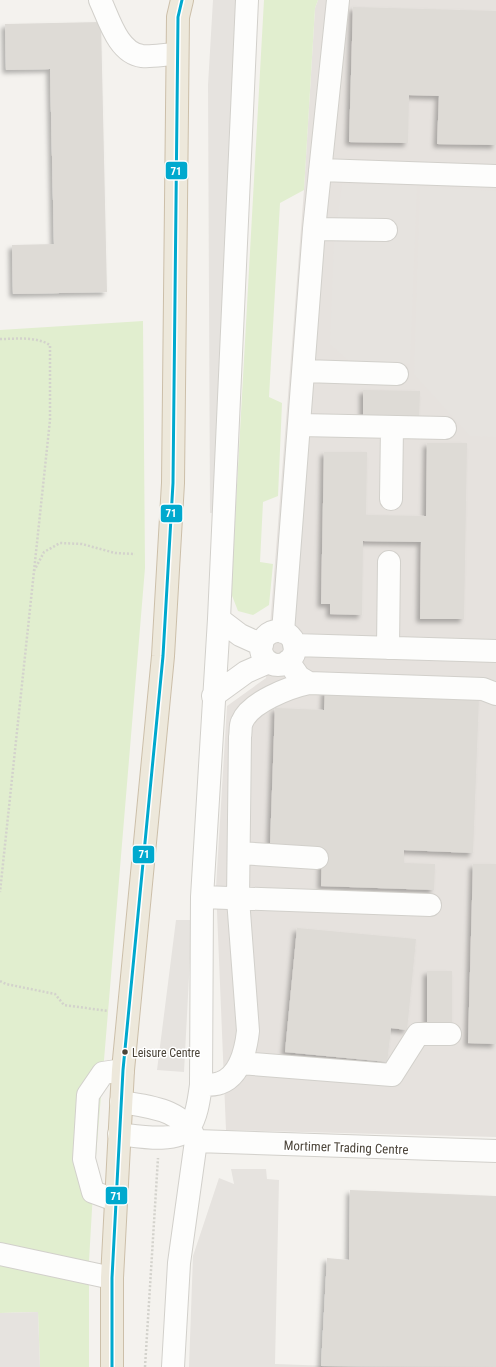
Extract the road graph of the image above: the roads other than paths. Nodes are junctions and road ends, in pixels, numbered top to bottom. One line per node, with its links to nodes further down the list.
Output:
1 (100, 0): 5 (street)
2 (247, 0): 17 (street)
3 (338, 0): 6 (street)
4 (177, 6): 5 (highway)
5 (177, 54): 33 (highway)
6 (320, 170): 7 (street); 8 (street)
7 (496, 176)
8 (314, 229): 9 (street); 10 (street)
9 (386, 230)
10 (304, 371): 11 (street); 12 (street)
11 (397, 374)
12 (300, 425): 13 (street); 19 (street)
13 (392, 427): 14 (street); 15 (street)
14 (445, 428)
15 (391, 499)
16 (388, 562): 18 (street)
17 (219, 619): 19 (street); 25 (street)
18 (388, 648): 19 (street); 20 (street)
19 (279, 649): 23 (street); 25 (street)
20 (442, 650): 21 (street); 22 (street)
21 (496, 651)
22 (496, 655)
23 (309, 684): 24 (street); 26 (street)
24 (496, 694)
25 (214, 696): 28 (street)
26 (239, 853): 27 (street); 29 (street)
27 (317, 858)
28 (202, 898): 29 (street); 34 (street)
29 (238, 899): 30 (street); 32 (street)
30 (430, 905)
31 (450, 1034): 32 (street)
32 (240, 1063): 34 (street)
33 (123, 1070): 35 (highway); 39 (street)
34 (201, 1086): 37 (street)
35 (121, 1102): 36 (highway); 37 (street)
36 (119, 1134): 37 (street); 39 (highway)
37 (192, 1135): 38 (street, Mortimer Trading Centre); 43 (street)
38 (496, 1151)
39 (115, 1200): 41 (highway)
40 (0, 1254): 41 (street)
41 (112, 1278): 42 (highway)
42 (112, 1367)
43 (173, 1367)

